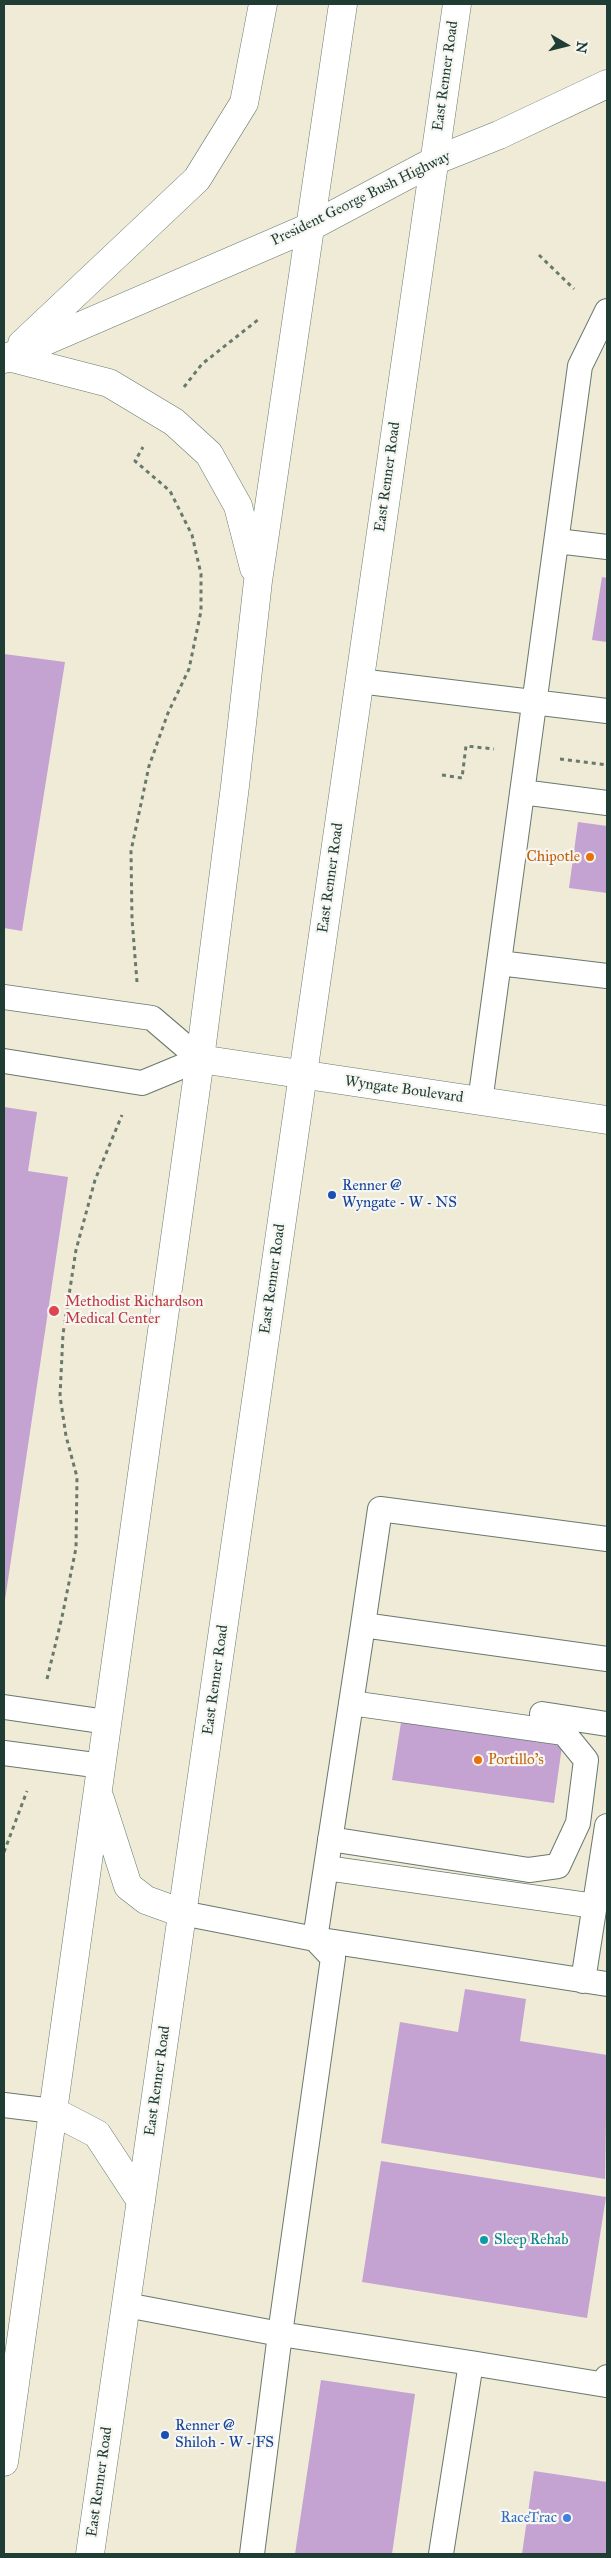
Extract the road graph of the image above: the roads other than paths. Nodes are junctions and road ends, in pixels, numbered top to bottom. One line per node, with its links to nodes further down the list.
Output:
1 (263, 4): 8 (main road)
2 (343, 4): 6 (main road)
3 (457, 4): 5 (main road, East Renner Road)
4 (607, 84): 5 (main road, President George Bush Highway)
5 (434, 161): 6 (main road, President George Bush Highway); 12 (main road, East Renner Road)
6 (312, 226): 8 (main road, President George Bush Highway); 11 (main road)
7 (607, 311): 9 (lane)
8 (6, 358): 11 (main road)
9 (556, 540): 10 (lane); 13 (lane)
10 (607, 547)
11 (258, 581): 20 (main road)
12 (359, 681): 13 (lane); 22 (main road, East Renner Road)
13 (534, 702): 14 (lane); 15 (lane)
14 (607, 711)
15 (522, 792): 16 (lane); 17 (lane)
16 (607, 804)
17 (499, 963): 18 (lane); 23 (lane)
18 (607, 976)
19 (4, 997): 20 (lane)
20 (200, 1059): 21 (lane); 22 (main road, Wyngate Boulevard); 30 (main road)
21 (4, 1062)
22 (302, 1075): 23 (main road, Wyngate Boulevard); 39 (main road, East Renner Road)
23 (480, 1102): 24 (main road, Wyngate Boulevard)
24 (607, 1120)
25 (607, 1540): 26 (lane)
26 (363, 1625): 27 (lane); 28 (lane)
27 (607, 1658)
28 (352, 1695): 31 (lane); 36 (lane); 36 (lane)
29 (4, 1707): 30 (lane)
30 (107, 1722): 33 (main road)
31 (607, 1724)
32 (4, 1753): 33 (lane)
33 (102, 1766): 34 (main road)
34 (98, 1793): 39 (main road); 44 (main road)
35 (607, 1826): 38 (lane)
36 (330, 1839): 37 (lane)
37 (326, 1868): 38 (lane); 40 (lane)
38 (595, 1906): 41 (lane)
39 (182, 1913): 40 (lane); 45 (main road, East Renner Road)
40 (315, 1940): 41 (lane); 47 (lane)
41 (583, 1981): 42 (lane)
42 (607, 1984)
43 (4, 2105): 44 (lane)
44 (53, 2111): 45 (main road); 48 (main road)
45 (141, 2201): 46 (main road, East Renner Road)
46 (126, 2305): 47 (lane); 52 (main road, East Renner Road)
47 (280, 2334): 49 (lane); 53 (lane)
48 (12, 2345): 51 (main road)
49 (471, 2364): 50 (lane); 54 (lane)
50 (607, 2383)
51 (4, 2462)
52 (90, 2554)
53 (252, 2554)
54 (441, 2554)

